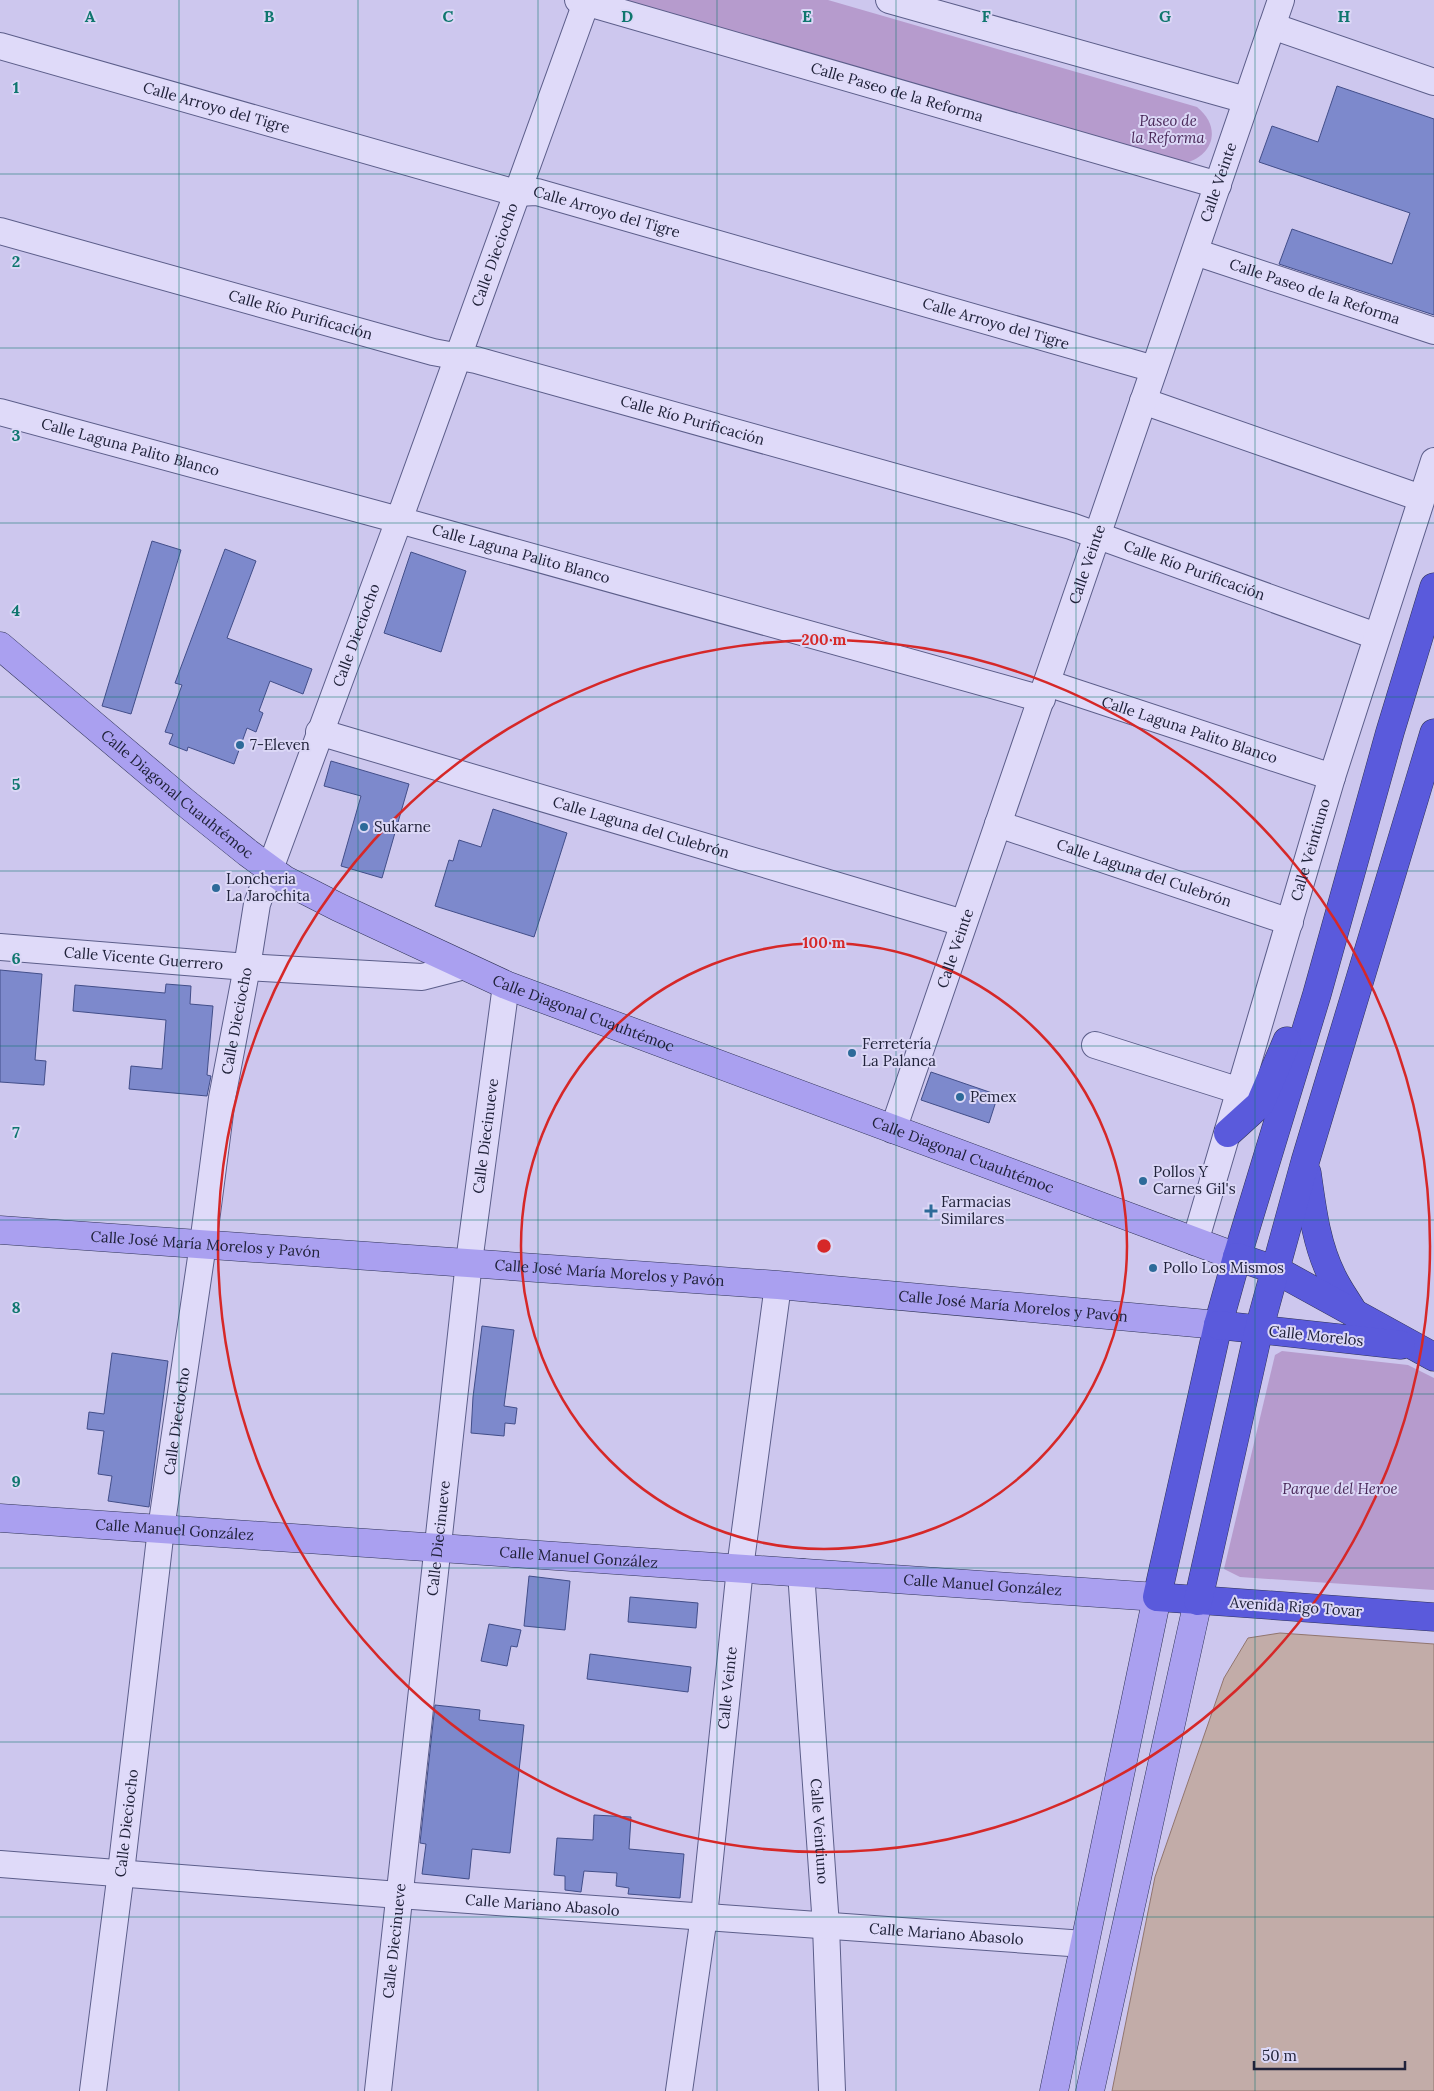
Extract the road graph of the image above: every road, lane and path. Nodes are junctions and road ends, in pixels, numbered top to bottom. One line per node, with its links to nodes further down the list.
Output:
1 (888, 0): 7 (street)
2 (1281, 0): 4 (street, Calle Veinte)
3 (584, 1): 8 (street, Calle Paseo de la Reforma); 9 (street, Calle Dieciocho)
4 (1272, 26): 6 (street); 7 (street, Calle Veinte)
5 (0, 46): 9 (street, Calle Arroyo del Tigre)
6 (1434, 82)
7 (1246, 100): 8 (street, Calle Veinte)
8 (1218, 186): 11 (street, Calle Veinte)
9 (516, 192): 13 (street, Calle Dieciocho); 14 (street, Calle Arroyo del Tigre)
10 (0, 231): 13 (street, Calle Río Purificación)
11 (1195, 252): 12 (street, Calle Paseo de la Reforma); 14 (street, Calle Veinte)
12 (1434, 331)
13 (457, 357): 19 (street, Calle Dieciocho); 20 (street, Calle Río Purificación)
14 (1154, 369): 15 (street, Calle Veinte)
15 (1143, 401): 18 (street); 20 (street, Calle Veinte)
16 (0, 412): 19 (street, Calle Laguna Palito Blanco)
17 (1434, 461): 18 (street, Calle Veintiuno)
18 (1421, 498): 22 (street, Calle Veintiuno)
19 (399, 520): 24 (street, Calle Laguna Palito Blanco); 25 (street, Calle Dieciocho)
20 (1096, 536): 22 (street, Calle Río Purificación); 24 (street, Calle Veinte)
21 (1434, 587): 36 (highway)
22 (1376, 636): 27 (street, Calle Veintiuno)
23 (1, 651): 29 (main road, Calle Diagonal Cuauhtémoc)
24 (1044, 691): 27 (street, Calle Laguna Palito Blanco); 28 (street, Calle Veinte)
25 (319, 732): 29 (street, Calle Dieciocho); 31 (street, Calle Laguna del Culebrón)
26 (1434, 733): 41 (highway)
27 (1332, 777): 30 (street, Calle Veintiuno)
28 (998, 824): 30 (street, Calle Laguna del Culebrón); 31 (street, Calle Veinte)
29 (269, 868): 33 (main road, Calle Diagonal Cuauhtémoc); 34 (street, Calle Dieciocho)
30 (1290, 922): 38 (street, Calle Veintiuno)
31 (963, 923): 39 (street, Calle Veinte)
32 (0, 947): 34 (street, Calle Vicente Guerrero)
33 (465, 966): 34 (street, Calle Vicente Guerrero); 35 (main road, Calle Diagonal Cuauhtémoc)
34 (247, 967): 44 (street, Calle Dieciocho)
35 (506, 985): 39 (main road, Calle Diagonal Cuauhtémoc); 46 (street, Calle Diecinueve)
36 (1317, 994): 40 (highway); 45 (highway)
37 (1095, 1045): 38 (street)
38 (1240, 1091): 40 (street, Calle Veintiuno)
39 (893, 1130): 43 (main road, Calle Diagonal Cuauhtémoc)
40 (1228, 1133): 43 (street, Calle Veintiuno)
41 (1305, 1162): 47 (highway); 49 (highway)
42 (0, 1230): 44 (main road, Calle José María Morelos y Pavón)
43 (1195, 1242): 45 (main road, Calle Diagonal Cuauhtémoc)
44 (203, 1244): 46 (main road, Calle José María Morelos y Pavón); 54 (street, Calle Dieciocho)
45 (1237, 1257): 47 (highway); 50 (highway)
46 (469, 1262): 48 (main road, Calle José María Morelos y Pavón); 55 (street, Calle Diecinueve)
47 (1276, 1270): 49 (highway); 51 (highway)
48 (778, 1285): 50 (main road, Calle José María Morelos y Pavón); 56 (street, Calle Veinte)
49 (1355, 1314): 52 (highway)
50 (1218, 1325): 51 (highway, Calle Morelos); 58 (highway)
51 (1259, 1329): 52 (highway, Calle Morelos); 59 (highway)
52 (1424, 1352)
53 (0, 1518): 54 (main road, Calle Manuel González)
54 (161, 1529): 55 (main road, Calle Manuel González); 62 (street, Calle Dieciocho)
55 (436, 1548): 56 (main road, Calle Manuel González); 63 (street, Calle Diecinueve)
56 (740, 1568): 57 (main road, Calle Manuel González); 64 (street, Calle Veinte)
57 (801, 1572): 58 (main road, Calle Manuel González); 65 (street, Calle Veintiuno)
58 (1157, 1596): 59 (highway, Avenida Rigo Tovar); 66 (main road)
59 (1198, 1600): 60 (highway, Avenida Rigo Tovar); 72 (main road)
60 (1434, 1617)
61 (0, 1864): 62 (street, Calle Mariano Abasolo)
62 (121, 1872): 63 (street, Calle Mariano Abasolo); 67 (street, Calle Dieciocho)
63 (400, 1895): 64 (street, Calle Mariano Abasolo); 68 (street, Calle Diecinueve)
64 (704, 1916): 65 (street, Calle Mariano Abasolo); 69 (street, Calle Veinte)
65 (826, 1926): 66 (street, Calle Mariano Abasolo); 70 (street, Calle Veintiuno)
66 (1084, 1944): 71 (main road)
67 (93, 2091)
68 (378, 2091)
69 (679, 2091)
70 (832, 2091)
71 (1054, 2091)
72 (1090, 2091)

